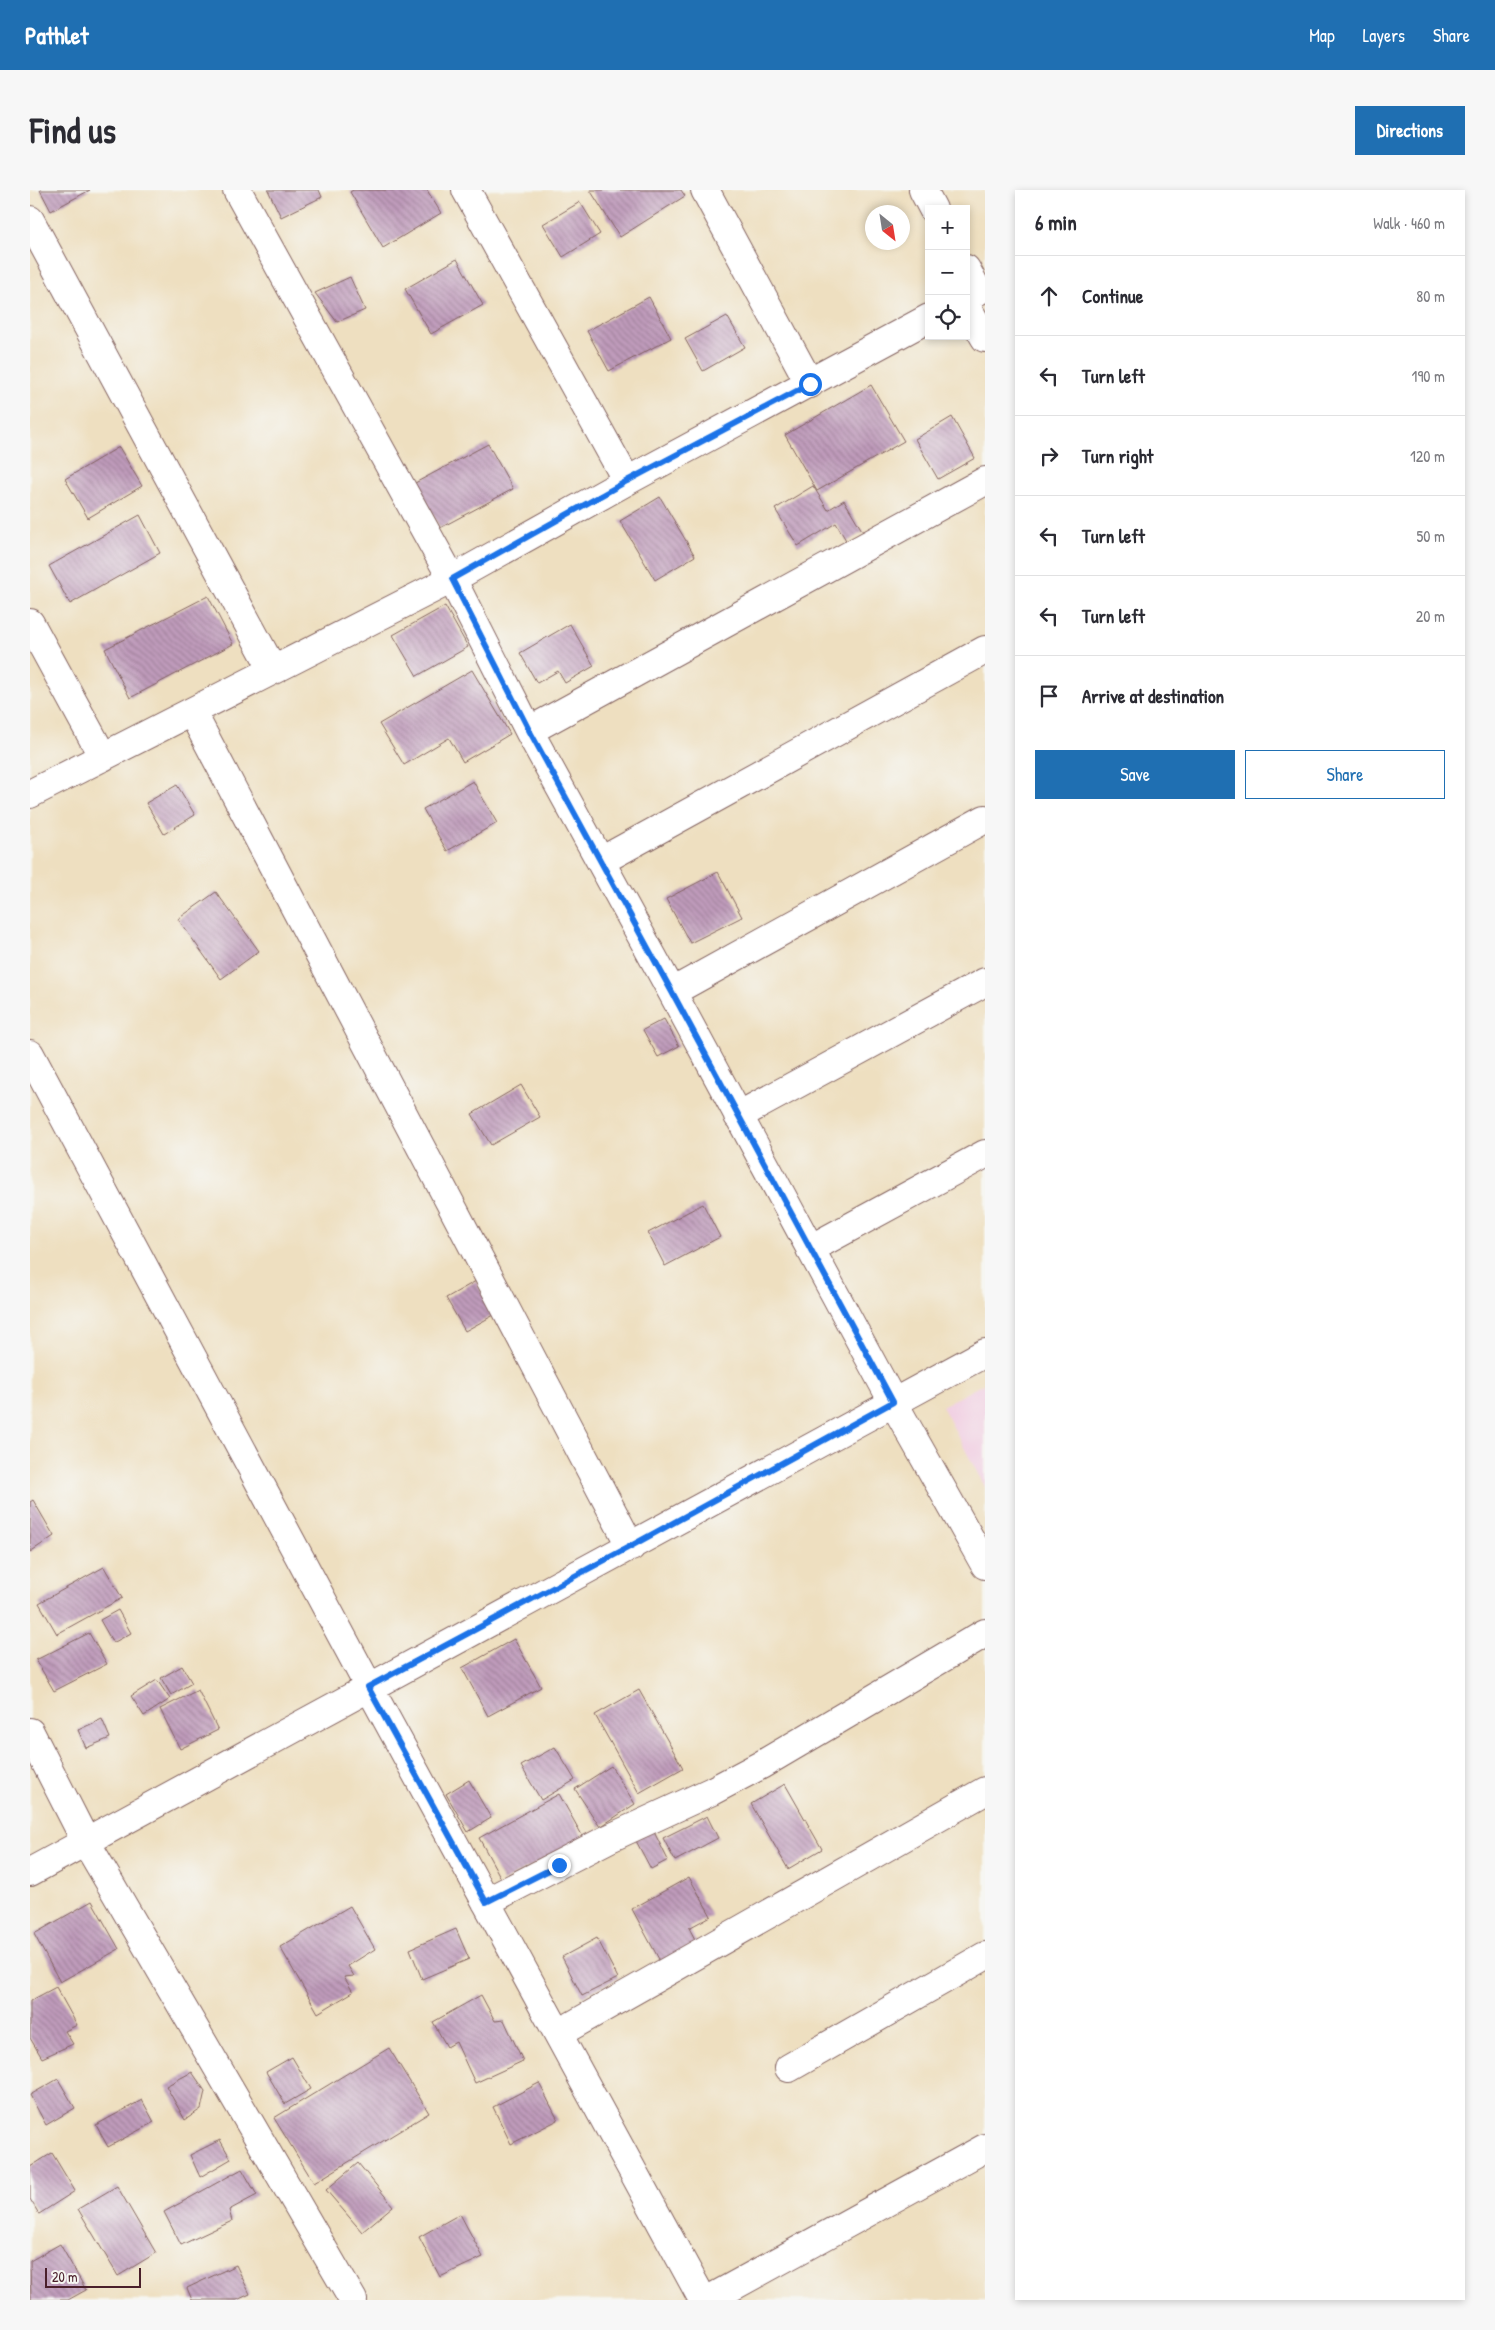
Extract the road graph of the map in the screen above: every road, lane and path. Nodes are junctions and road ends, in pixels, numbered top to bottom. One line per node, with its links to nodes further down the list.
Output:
1 (236, 190): 13 (street)
2 (466, 190): 11 (street)
3 (705, 190): 10 (street)
4 (923, 190): 5 (street)
5 (931, 205)
6 (30, 220): 16 (street)
7 (972, 290): 9 (street)
8 (925, 320): 10 (street)
9 (985, 338)
10 (810, 384): 11 (street)
11 (627, 481): 13 (street)
12 (985, 482): 18 (street)
13 (452, 579): 16 (street); 18 (street)
14 (30, 622): 19 (street)
15 (985, 650): 22 (street)
16 (273, 670): 17 (street)
17 (192, 712): 19 (street); 31 (street)
18 (529, 730): 22 (street)
19 (103, 757): 20 (street)
20 (30, 794)
21 (985, 819): 24 (street)
22 (601, 861): 24 (street)
23 (985, 982): 26 (street)
24 (672, 992): 26 (street)
25 (30, 1054): 34 (street)
26 (738, 1116): 28 (street)
27 (985, 1154): 28 (street)
28 (810, 1249): 30 (street)
29 (985, 1353): 30 (street)
30 (893, 1402): 31 (street); 32 (street)
31 (631, 1546): 34 (street)
32 (985, 1565)
33 (985, 1633): 39 (street)
34 (368, 1687): 37 (street); 39 (street)
35 (30, 1732): 37 (street)
36 (985, 1791): 41 (street)
37 (86, 1842): 38 (street); 44 (street)
38 (30, 1872)
39 (486, 1902): 41 (street)
40 (985, 1956): 42 (street)
41 (559, 2033): 45 (street)
42 (790, 2068)
43 (985, 2148): 46 (street)
44 (354, 2300)
45 (703, 2300)
46 (708, 2300)

